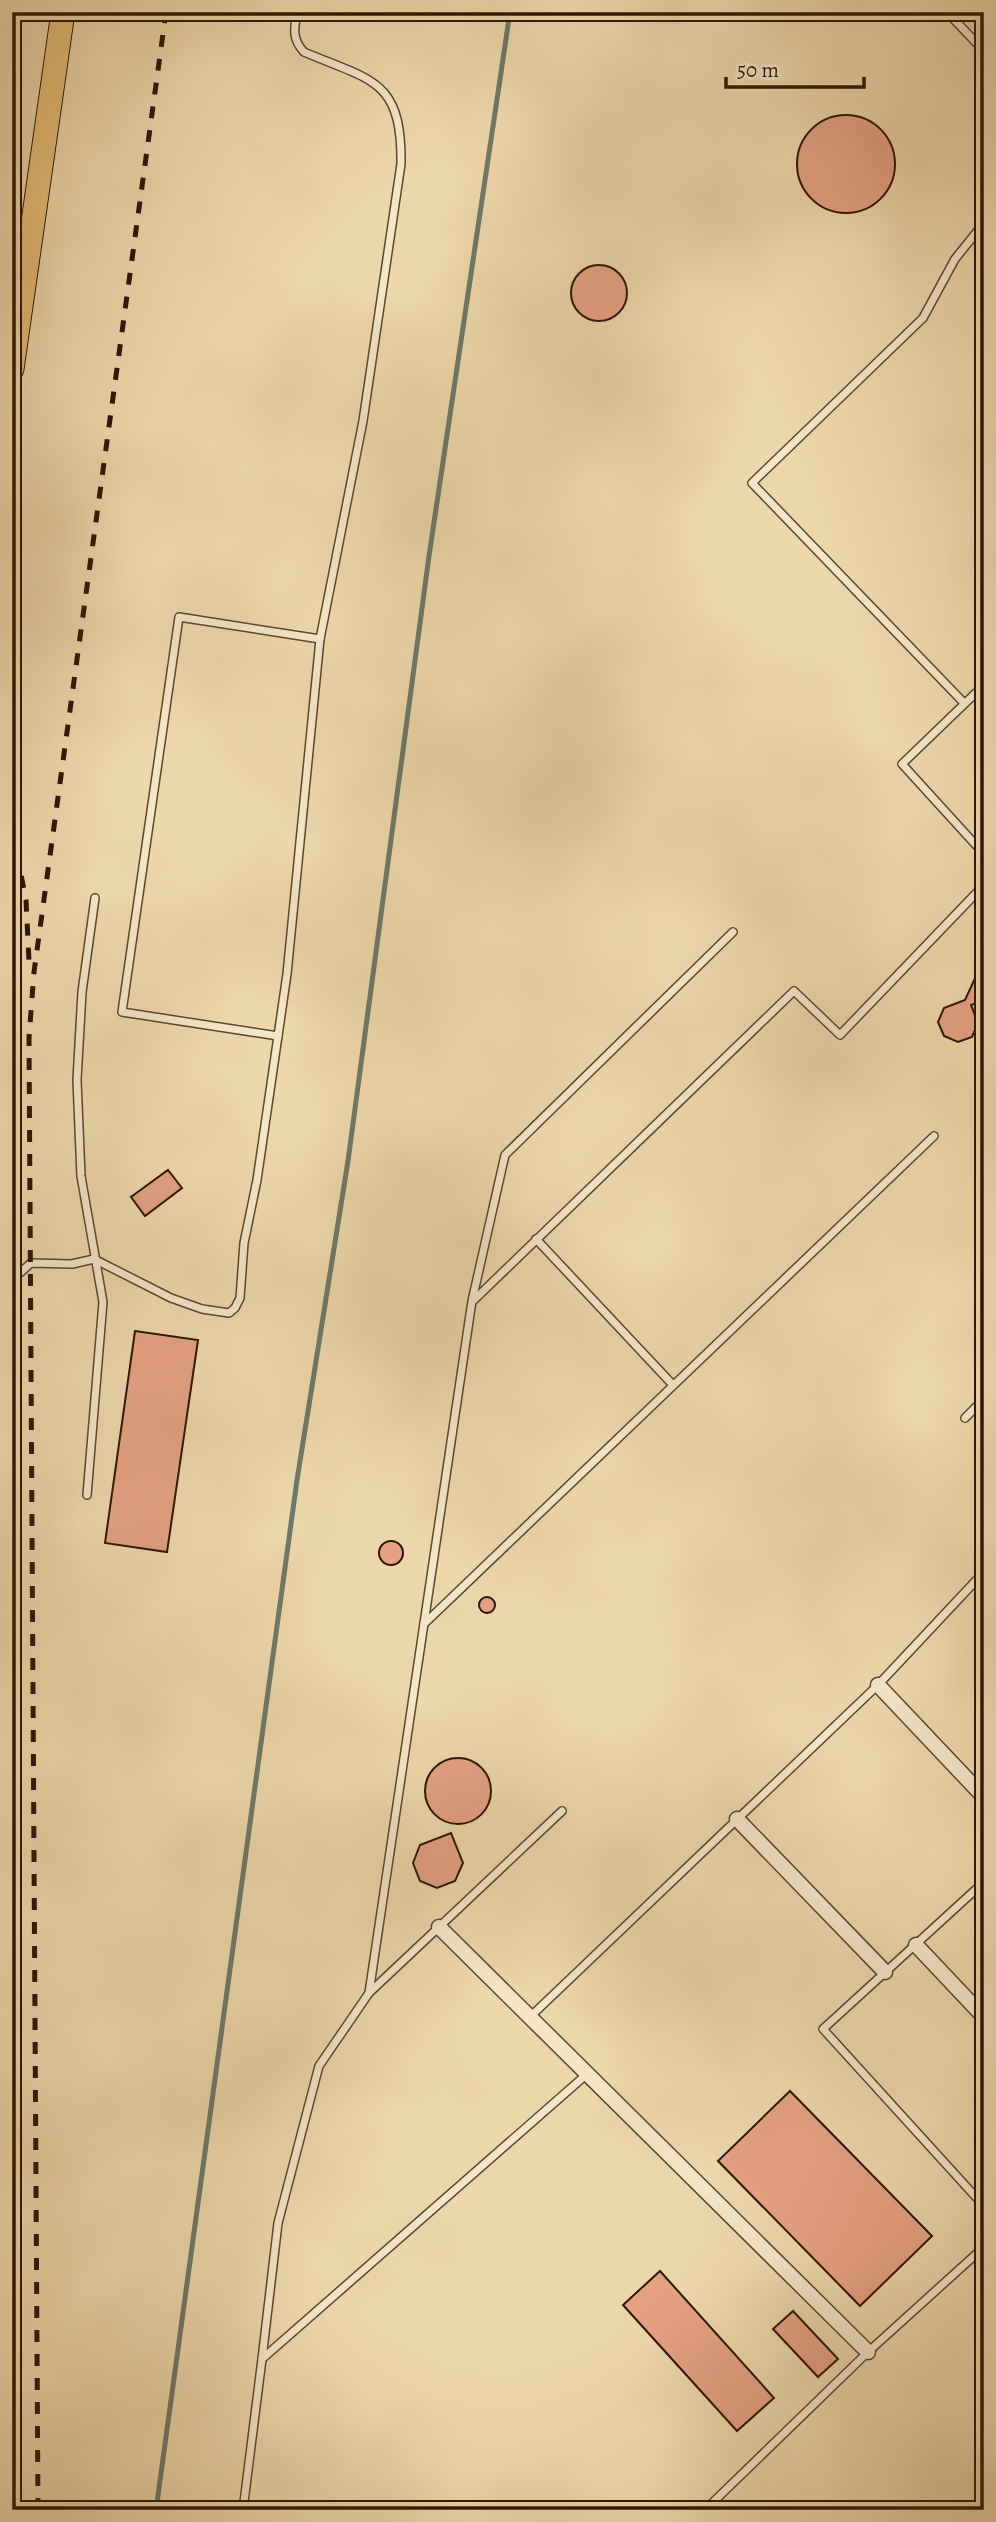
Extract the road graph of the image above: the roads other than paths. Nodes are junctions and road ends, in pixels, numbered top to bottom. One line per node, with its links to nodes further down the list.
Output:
1 (63, 12): 6 (main road)
2 (297, 12): 7 (lane)
3 (947, 12): 4 (lane)
4 (984, 51)
5 (984, 223): 9 (lane)
6 (12, 369)
7 (320, 639): 14 (lane); 14 (lane)
8 (984, 685): 9 (lane)
9 (964, 704): 10 (lane)
10 (984, 854)
11 (984, 885): 16 (lane)
12 (95, 898): 17 (lane)
13 (733, 932): 19 (lane)
14 (278, 1037): 17 (lane)
15 (934, 1136): 20 (lane)
16 (536, 1239): 19 (lane); 20 (lane)
17 (94, 1259): 18 (lane); 23 (lane)
18 (12, 1280)
19 (472, 1301): 25 (lane)
20 (673, 1385): 25 (lane)
21 (984, 1399): 22 (lane)
22 (965, 1418)
23 (87, 1495)
24 (984, 1572): 26 (lane)
25 (424, 1623): 34 (lane)
26 (878, 1685): 27 (street); 29 (lane)
27 (984, 1797)
28 (562, 1811): 31 (lane)
29 (737, 1819): 33 (street); 35 (lane)
30 (984, 1882): 32 (lane)
31 (439, 1927): 34 (lane); 35 (street)
32 (916, 1945): 33 (lane); 36 (street)
33 (885, 1972): 38 (lane)
34 (369, 1993): 41 (lane)
35 (530, 2017): 37 (street)
36 (984, 2017)
37 (588, 2074): 40 (street); 41 (lane)
38 (984, 2206)
39 (984, 2247): 40 (lane)
40 (868, 2352): 43 (lane)
41 (262, 2359): 42 (lane)
42 (243, 2510)
43 (705, 2510)

